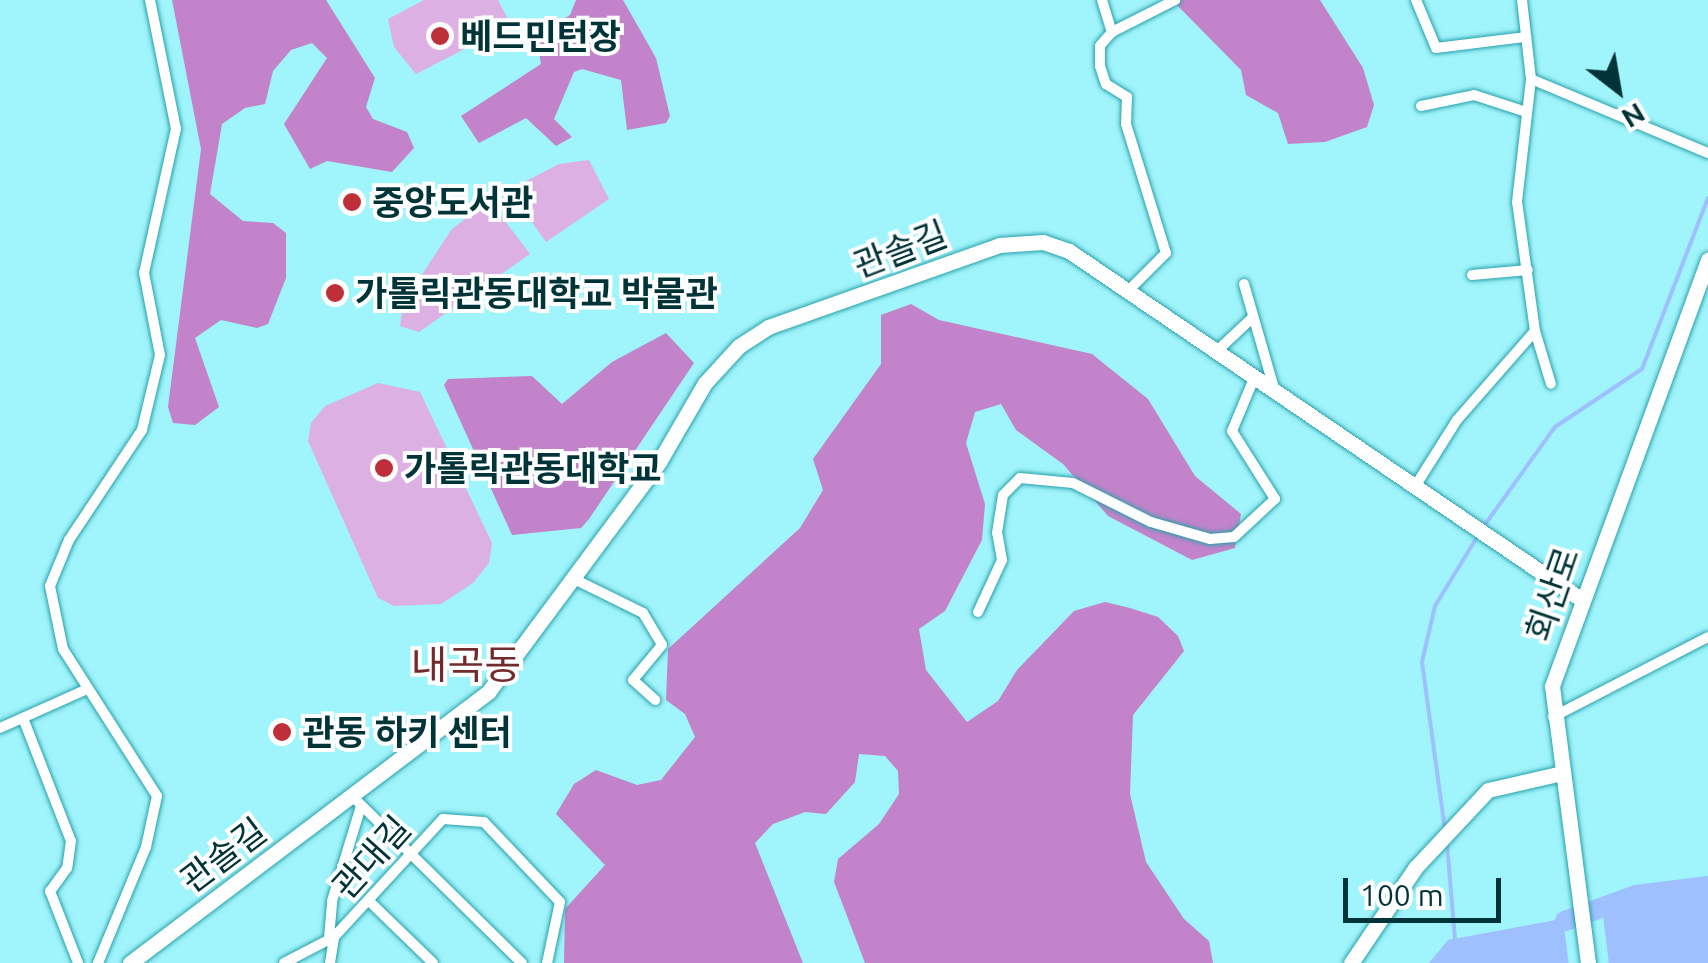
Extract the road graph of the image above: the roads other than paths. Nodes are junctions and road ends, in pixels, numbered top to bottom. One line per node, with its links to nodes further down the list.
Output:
1 (150, 0): 29 (street)
2 (1102, 0): 6 (street)
3 (1174, 0): 6 (street)
4 (1416, 0): 7 (street)
5 (1522, 0): 7 (street)
6 (1112, 32): 17 (street)
7 (1526, 37): 8 (street)
8 (1531, 79): 10 (street); 11 (street)
9 (1421, 106): 10 (street)
10 (1526, 112): 13 (street)
11 (1708, 153)
12 (1708, 260): 16 (street, 회산로)
13 (1528, 270): 14 (street); 19 (street)
14 (1472, 275)
15 (1244, 284): 18 (street)
16 (1703, 284): 26 (street, 회산로)
17 (1128, 290): 20 (street, 관솔길); 25 (street, 관솔길)
18 (1252, 318): 20 (street); 23 (street)
19 (1535, 331): 22 (street); 24 (street)
20 (1218, 350): 21 (street, 관솔길)
21 (1255, 376): 23 (street, 관솔길); 27 (street)
22 (1552, 384)
23 (1274, 388): 24 (street, 관솔길)
24 (1416, 485): 26 (street, 관솔길)
25 (574, 579): 30 (street); 35 (street, 관솔길)
26 (1582, 600): 32 (street, 회산로)
27 (978, 612)
28 (1708, 638): 32 (street)
29 (87, 690): 31 (street); 41 (street)
30 (655, 700)
31 (23, 718): 33 (street); 40 (street)
32 (1552, 718): 34 (street, 회산로)
33 (0, 728)
34 (1564, 780): 47 (street); 48 (street, 회산로)
35 (356, 801): 36 (street); 38 (street); 42 (street, 관솔길)
36 (414, 854): 37 (street, 관대길); 45 (street); 46 (street, 관대길)
37 (369, 901): 38 (street, 관대길); 44 (street)
38 (332, 937): 39 (street, 관대길); 43 (street)
39 (332, 962)
40 (78, 963)
41 (98, 963)
42 (130, 963)
43 (284, 963)
44 (433, 963)
45 (522, 963)
46 (546, 963)
47 (1350, 963)
48 (1588, 963)

